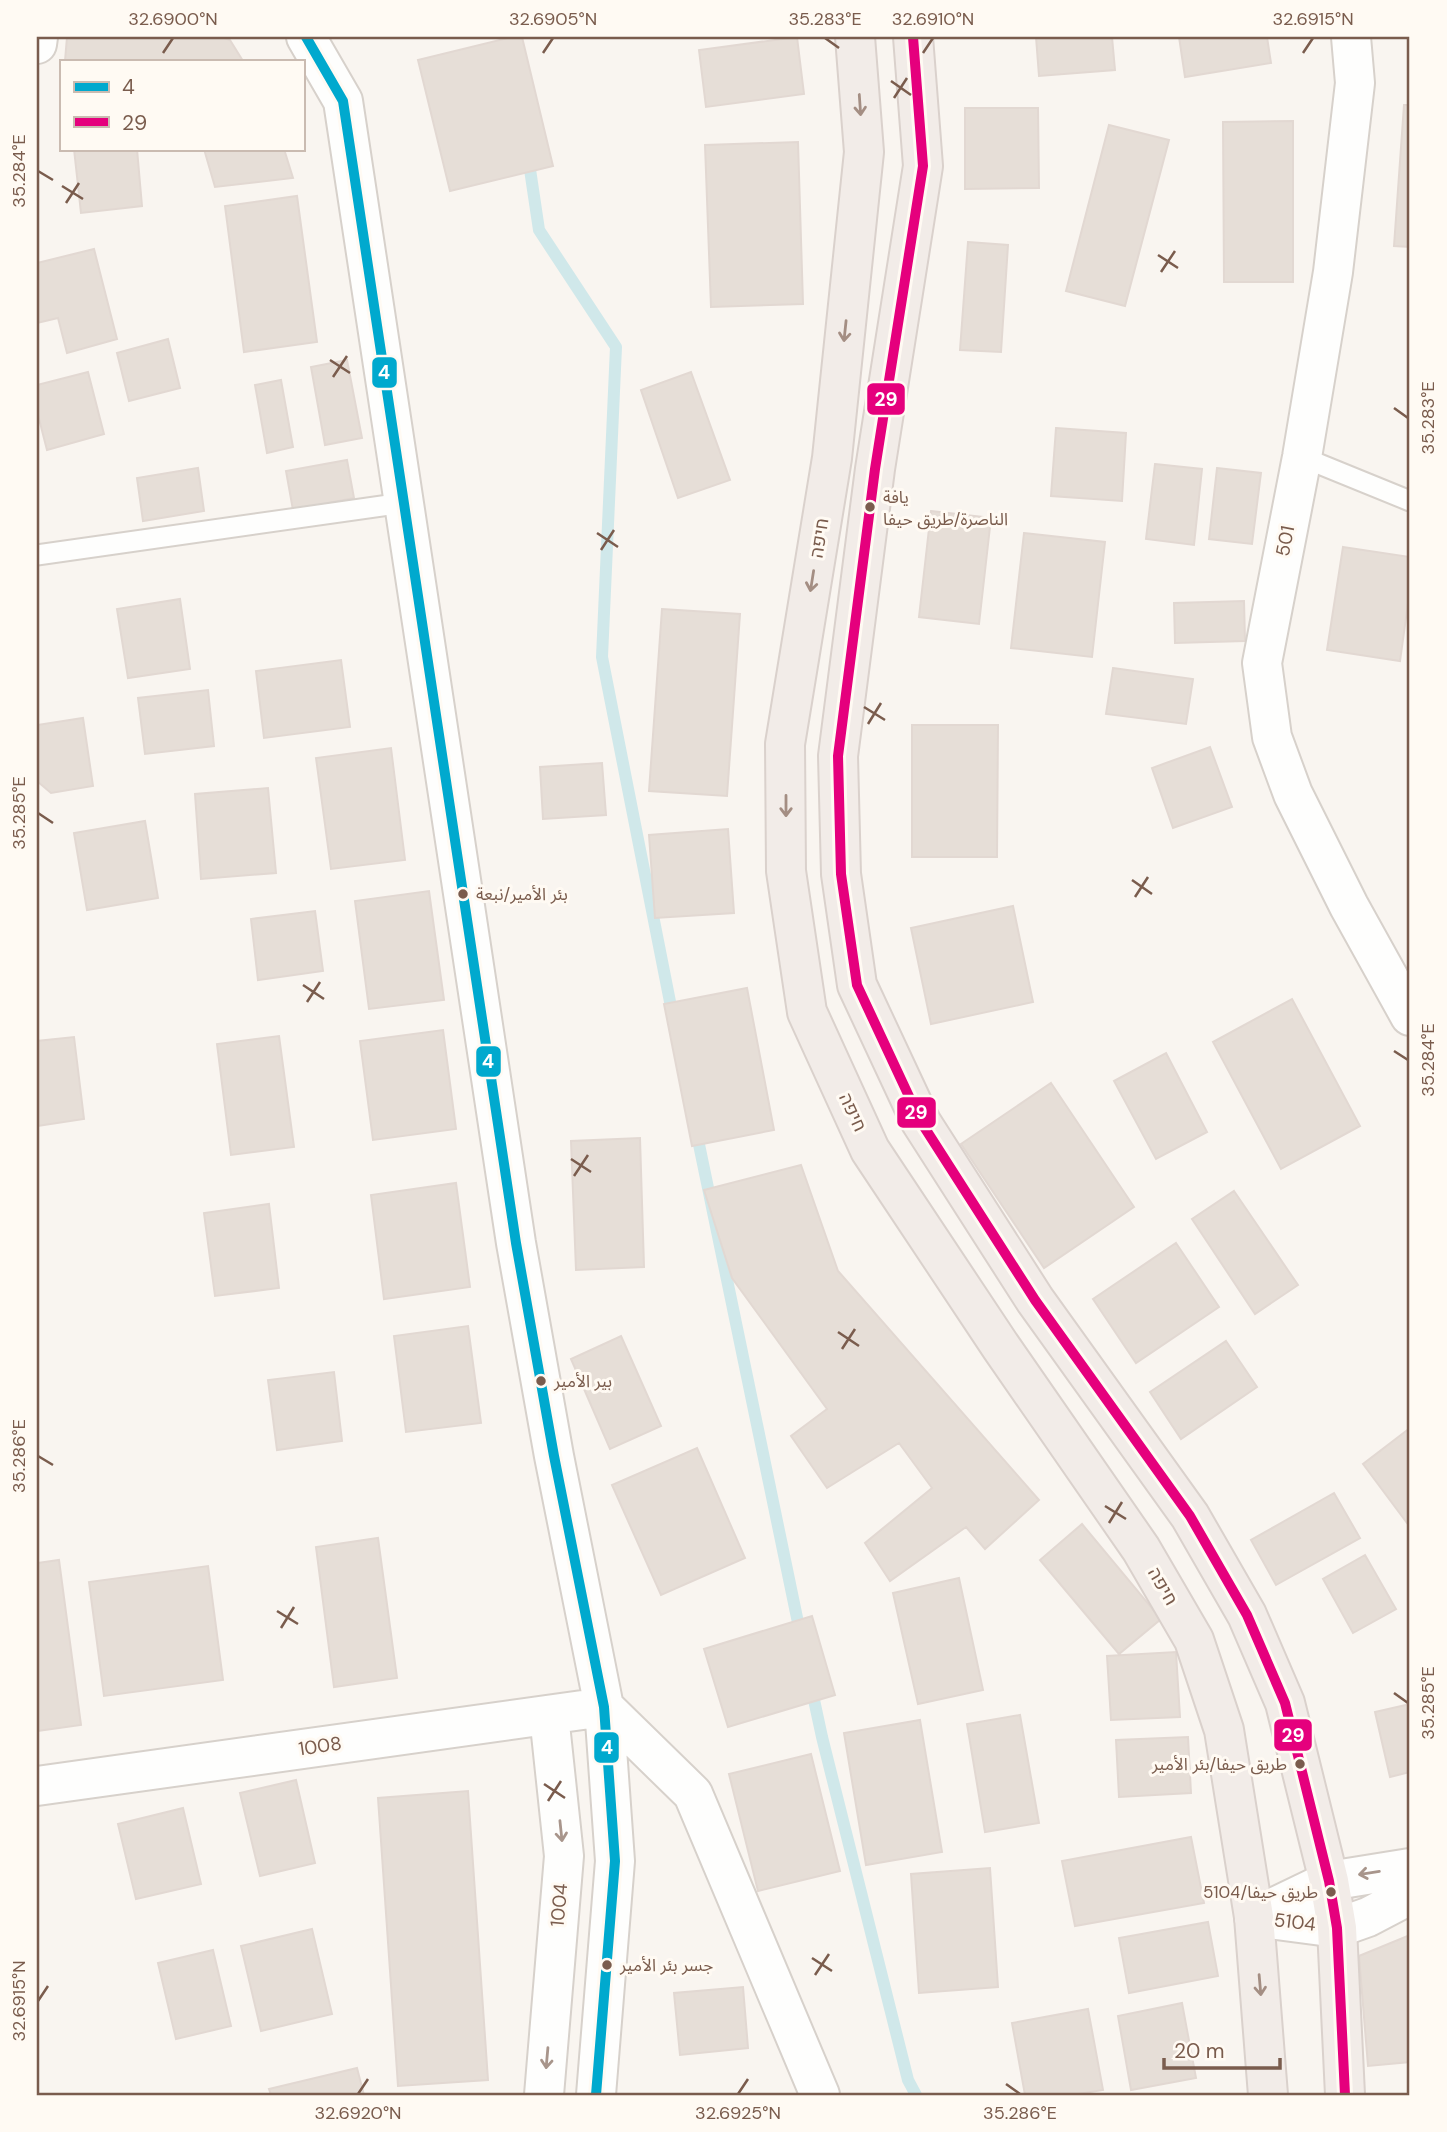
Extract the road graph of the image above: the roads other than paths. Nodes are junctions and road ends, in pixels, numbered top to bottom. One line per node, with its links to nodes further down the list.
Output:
1 (38, 37): 6 (street)
2 (306, 37): 9 (street)
3 (855, 37): 18 (highway, חיפה, one-way to 18)
4 (913, 37): 16 (highway)
5 (1351, 37): 7 (street, 501)
6 (37, 44)
7 (1301, 457): 8 (lane); 11 (street, 501)
8 (1410, 501)
9 (403, 503): 10 (lane); 12 (street)
10 (37, 555)
11 (1410, 1016)
12 (604, 1707): 13 (street, 1008); 21 (street); 22 (street)
13 (549, 1715): 14 (street, 1008); 20 (street, 1004, one-way to 20)
14 (37, 1786)
15 (1410, 1868): 16 (street, 5104, one-way to 16)
16 (1329, 1881): 18 (street, 5104); 19 (highway)
17 (1410, 1895): 19 (street, 5104)
18 (1254, 1917): 19 (street, 5104); 23 (highway, חיפה, one-way to 23)
19 (1337, 1928): 24 (highway)
20 (544, 2095)
21 (596, 2095)
22 (820, 2095)
23 (1268, 2095)
24 (1345, 2095)

